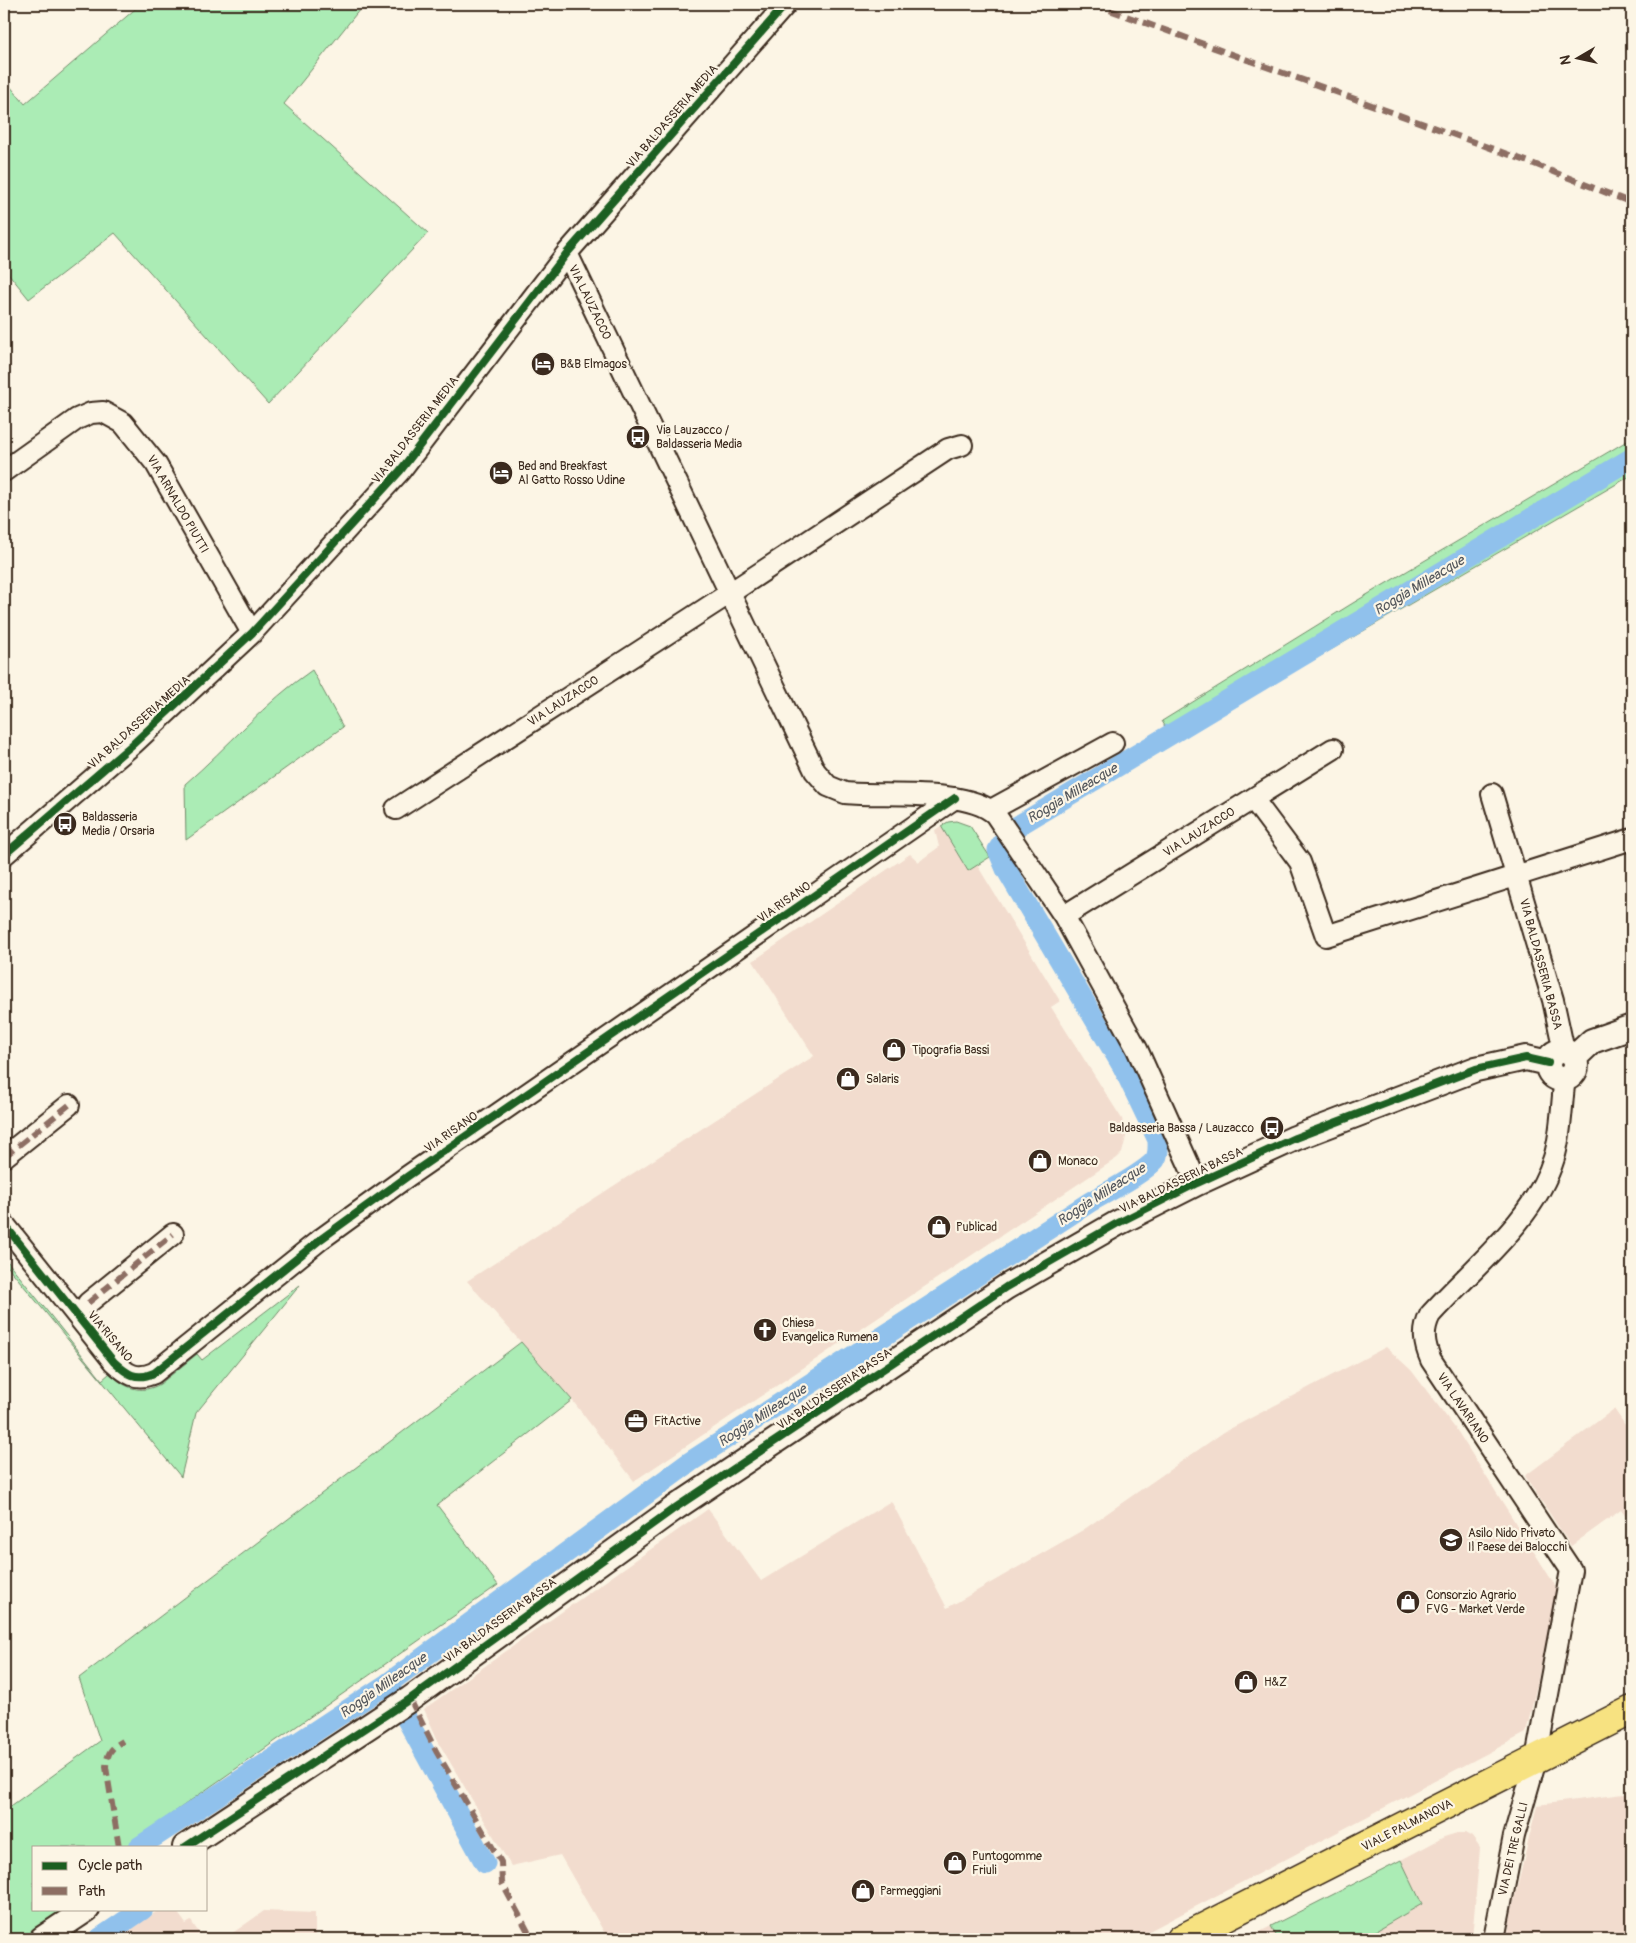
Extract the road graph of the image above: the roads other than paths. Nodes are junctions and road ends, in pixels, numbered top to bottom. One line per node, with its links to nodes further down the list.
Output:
1 (786, 4): 2 (street, VIA BALDASSERIA MEDIA)
2 (566, 253): 5 (street, VIA LAUZACCO); 6 (street, VIA BALDASSERIA MEDIA)
3 (962, 445): 5 (street, VIA LAUZACCO)
4 (4, 471): 6 (street, VIA ARNALDO PIUTTI)
5 (730, 594): 10 (street, VIA LAUZACCO); 12 (street, VIA LAUZACCO)
6 (252, 633): 15 (street, VIA BALDASSERIA MEDIA)
7 (1113, 743): 13 (street)
8 (1334, 749): 11 (street, VIA LAUZACCO)
9 (1492, 794): 16 (street, VIA BALDASSERIA BASSA)
10 (955, 798): 13 (street, VIA LAUZACCO); 23 (street, VIA RISANO)
11 (1253, 798): 16 (street); 17 (street, VIA LAUZACCO)
12 (396, 809)
13 (996, 816): 17 (street)
14 (1632, 839): 16 (street)
15 (4, 856)
16 (1517, 877): 19 (street, VIA BALDASSERIA BASSA)
17 (1064, 916): 22 (street)
18 (1632, 1027): 19 (street)
19 (1563, 1063): 22 (street, VIA BALDASSERIA BASSA); 27 (street, VIA LAVARIANO)
20 (69, 1105): 21 (street)
21 (4, 1157)
22 (1198, 1183): 28 (street, VIA BALDASSERIA BASSA)
23 (4, 1224)
24 (173, 1234): 25 (street)
25 (88, 1303)
26 (1632, 1710): 27 (main road, VIALE PALMANOVA)
27 (1536, 1759): 31 (main road, VIALE PALMANOVA); 32 (street, VIA DEI TRE GALLI)
28 (187, 1846)
29 (86, 1910): 30 (street)
30 (42, 1939)
31 (1181, 1939)
32 (1494, 1939)

